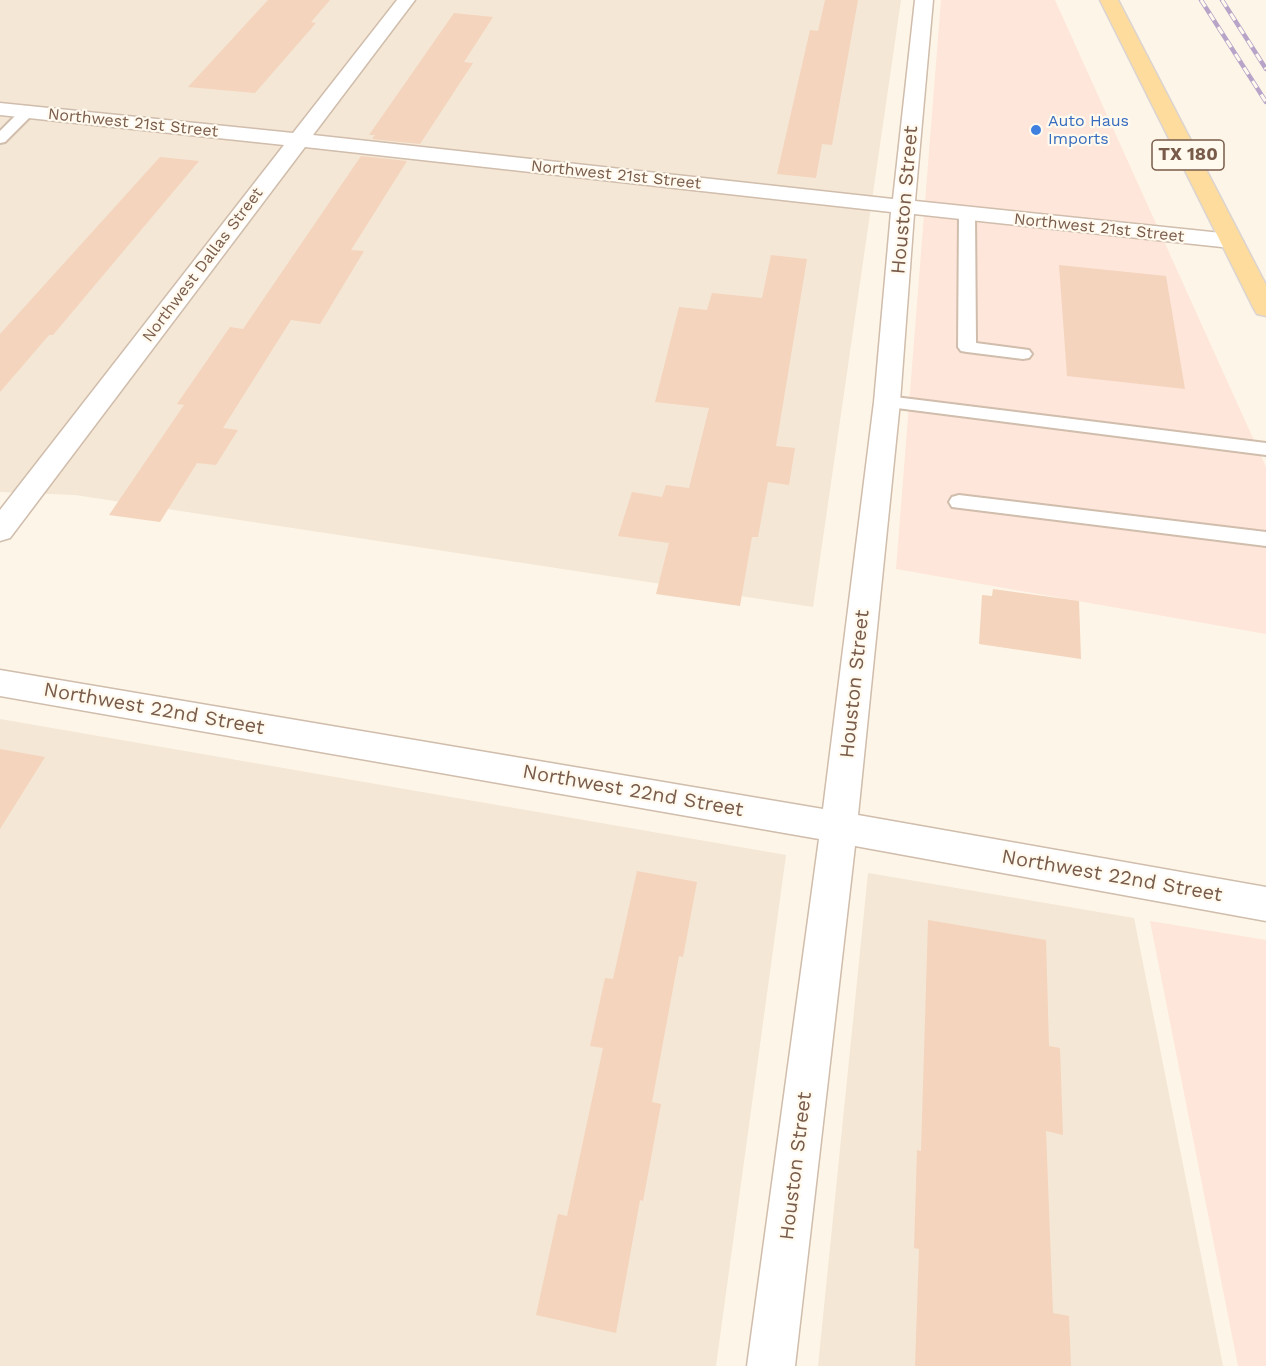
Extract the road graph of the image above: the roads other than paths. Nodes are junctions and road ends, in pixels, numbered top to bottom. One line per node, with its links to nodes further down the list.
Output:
1 (406, 0): 7 (street, Northwest Dallas Street)
2 (924, 0): 8 (street, Houston Street)
3 (1109, 0): 10 (main road, TX 180)
4 (0, 109): 5 (street, Northwest 21st Street)
5 (27, 112): 6 (lane); 7 (street, Northwest 21st Street)
6 (0, 139)
7 (299, 140): 8 (street, Northwest 21st Street); 16 (street, Northwest Dallas Street)
8 (903, 208): 9 (street, Northwest 21st Street); 13 (street, Houston Street)
9 (967, 214): 10 (street, Northwest 21st Street); 12 (lane)
10 (1231, 241): 11 (main road, TX 180)
11 (1266, 309)
12 (1023, 354)
13 (887, 402): 14 (lane); 19 (street, Houston Street)
14 (1266, 449)
15 (959, 502): 17 (lane)
16 (0, 531)
17 (1266, 539)
18 (0, 682): 19 (street, Northwest 22nd Street)
19 (839, 827): 20 (street, Northwest 22nd Street); 21 (street, Houston Street)
20 (1266, 904)
21 (771, 1366)

